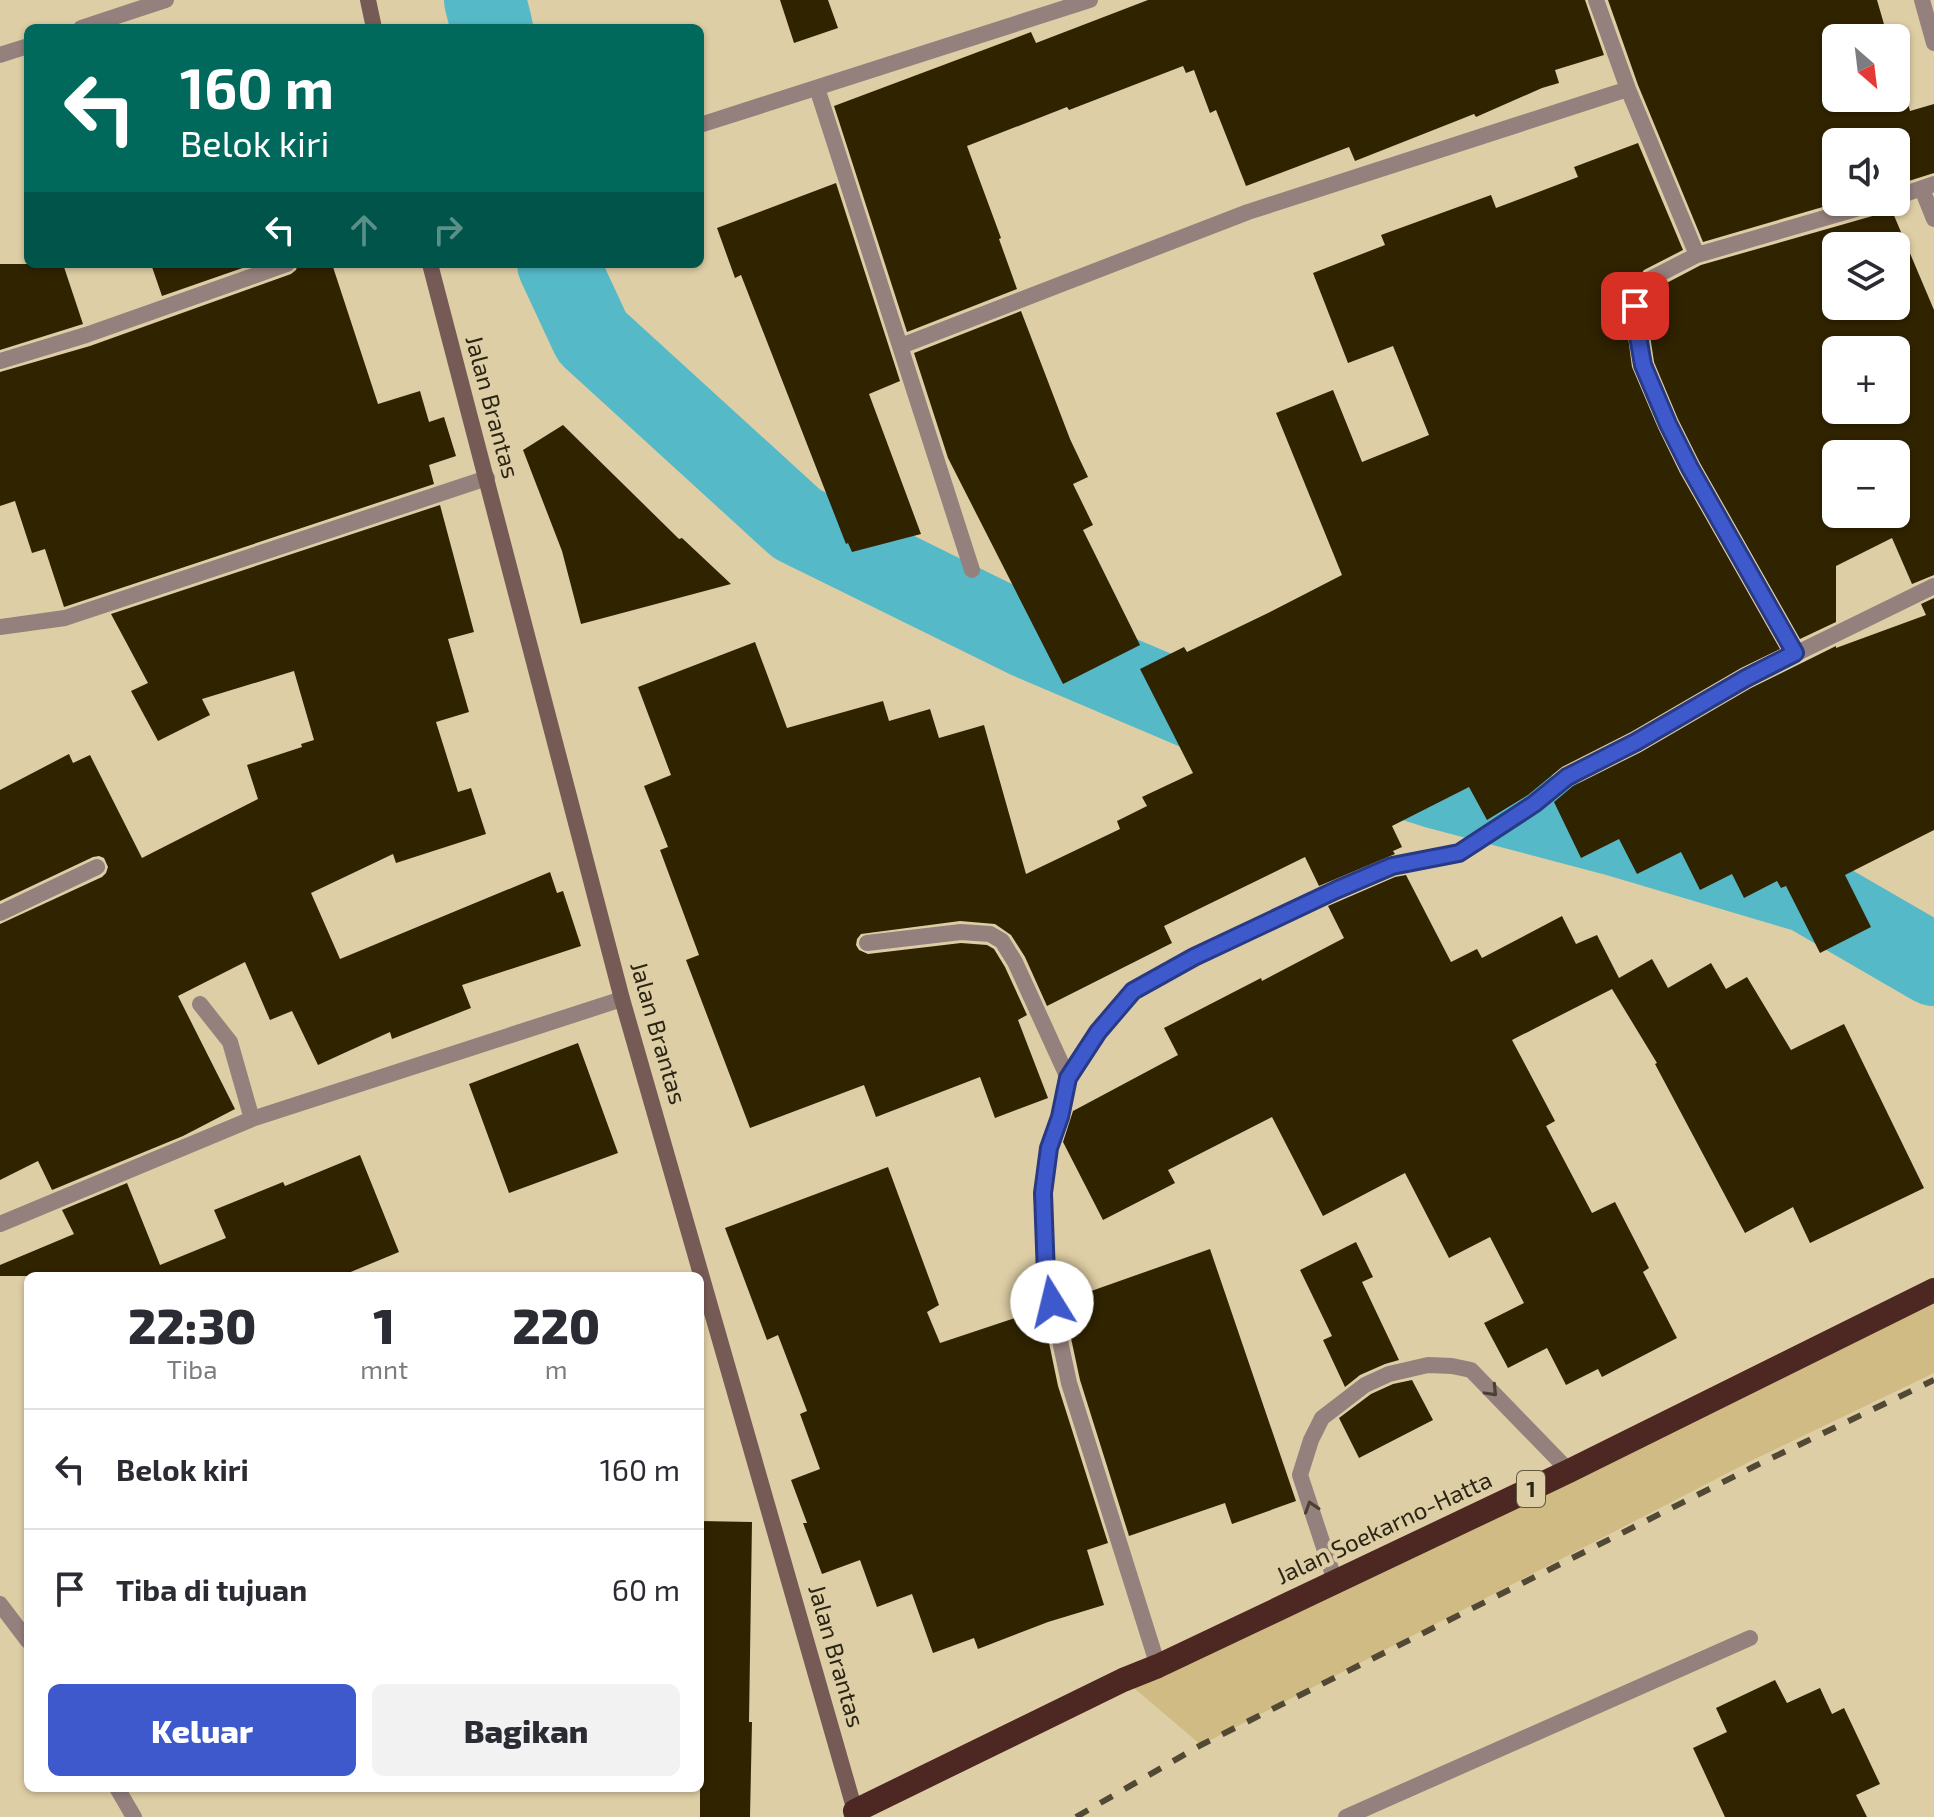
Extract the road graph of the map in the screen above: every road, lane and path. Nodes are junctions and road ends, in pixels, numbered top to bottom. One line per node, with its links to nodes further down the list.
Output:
1 (166, 0): 6 (street)
2 (368, 0): 7 (main road)
3 (1090, 0): 11 (street)
4 (1596, 0): 12 (street)
5 (1922, 0): 8 (street)
6 (93, 24)
7 (373, 24)
8 (1934, 43)
9 (24, 47): 10 (street)
10 (0, 55)
11 (817, 88): 13 (street); 20 (street)
12 (1628, 89): 17 (street); 20 (street)
13 (704, 124)
14 (1928, 187): 16 (street)
15 (1832, 216): 17 (street)
16 (1934, 219)
17 (1697, 255): 26 (street)
18 (276, 268): 21 (street)
19 (431, 268): 22 (main road, Jalan Brantas)
20 (901, 346): 23 (street)
21 (0, 361)
22 (487, 478): 25 (street); 30 (main road, Jalan Brantas)
23 (972, 570)
24 (1934, 586): 26 (street)
25 (0, 627)
26 (1795, 653): 32 (street)
27 (97, 867): 28 (street)
28 (0, 913)
29 (867, 943): 32 (street)
30 (622, 999): 33 (street); 35 (main road, Jalan Brantas)
31 (200, 1004): 33 (street)
32 (1068, 1078): 43 (street)
33 (252, 1119): 34 (street)
34 (0, 1224)
35 (700, 1272)
36 (704, 1285): 45 (main road, Jalan Brantas)
37 (1934, 1290): 38 (highway, Jalan Soekarno-Hatta / 1)
38 (1569, 1471): 39 (highway, Jalan Soekarno-Hatta / 1); 39 (street, one-way to 38)
39 (1335, 1581): 43 (highway, Jalan Soekarno-Hatta / 1)
40 (0, 1604): 41 (street)
41 (24, 1636)
42 (1750, 1638): 47 (street)
43 (1158, 1666): 45 (highway, Jalan Soekarno-Hatta / 1)
44 (119, 1792): 46 (street)
45 (856, 1814)
46 (134, 1817)
47 (1346, 1817)

